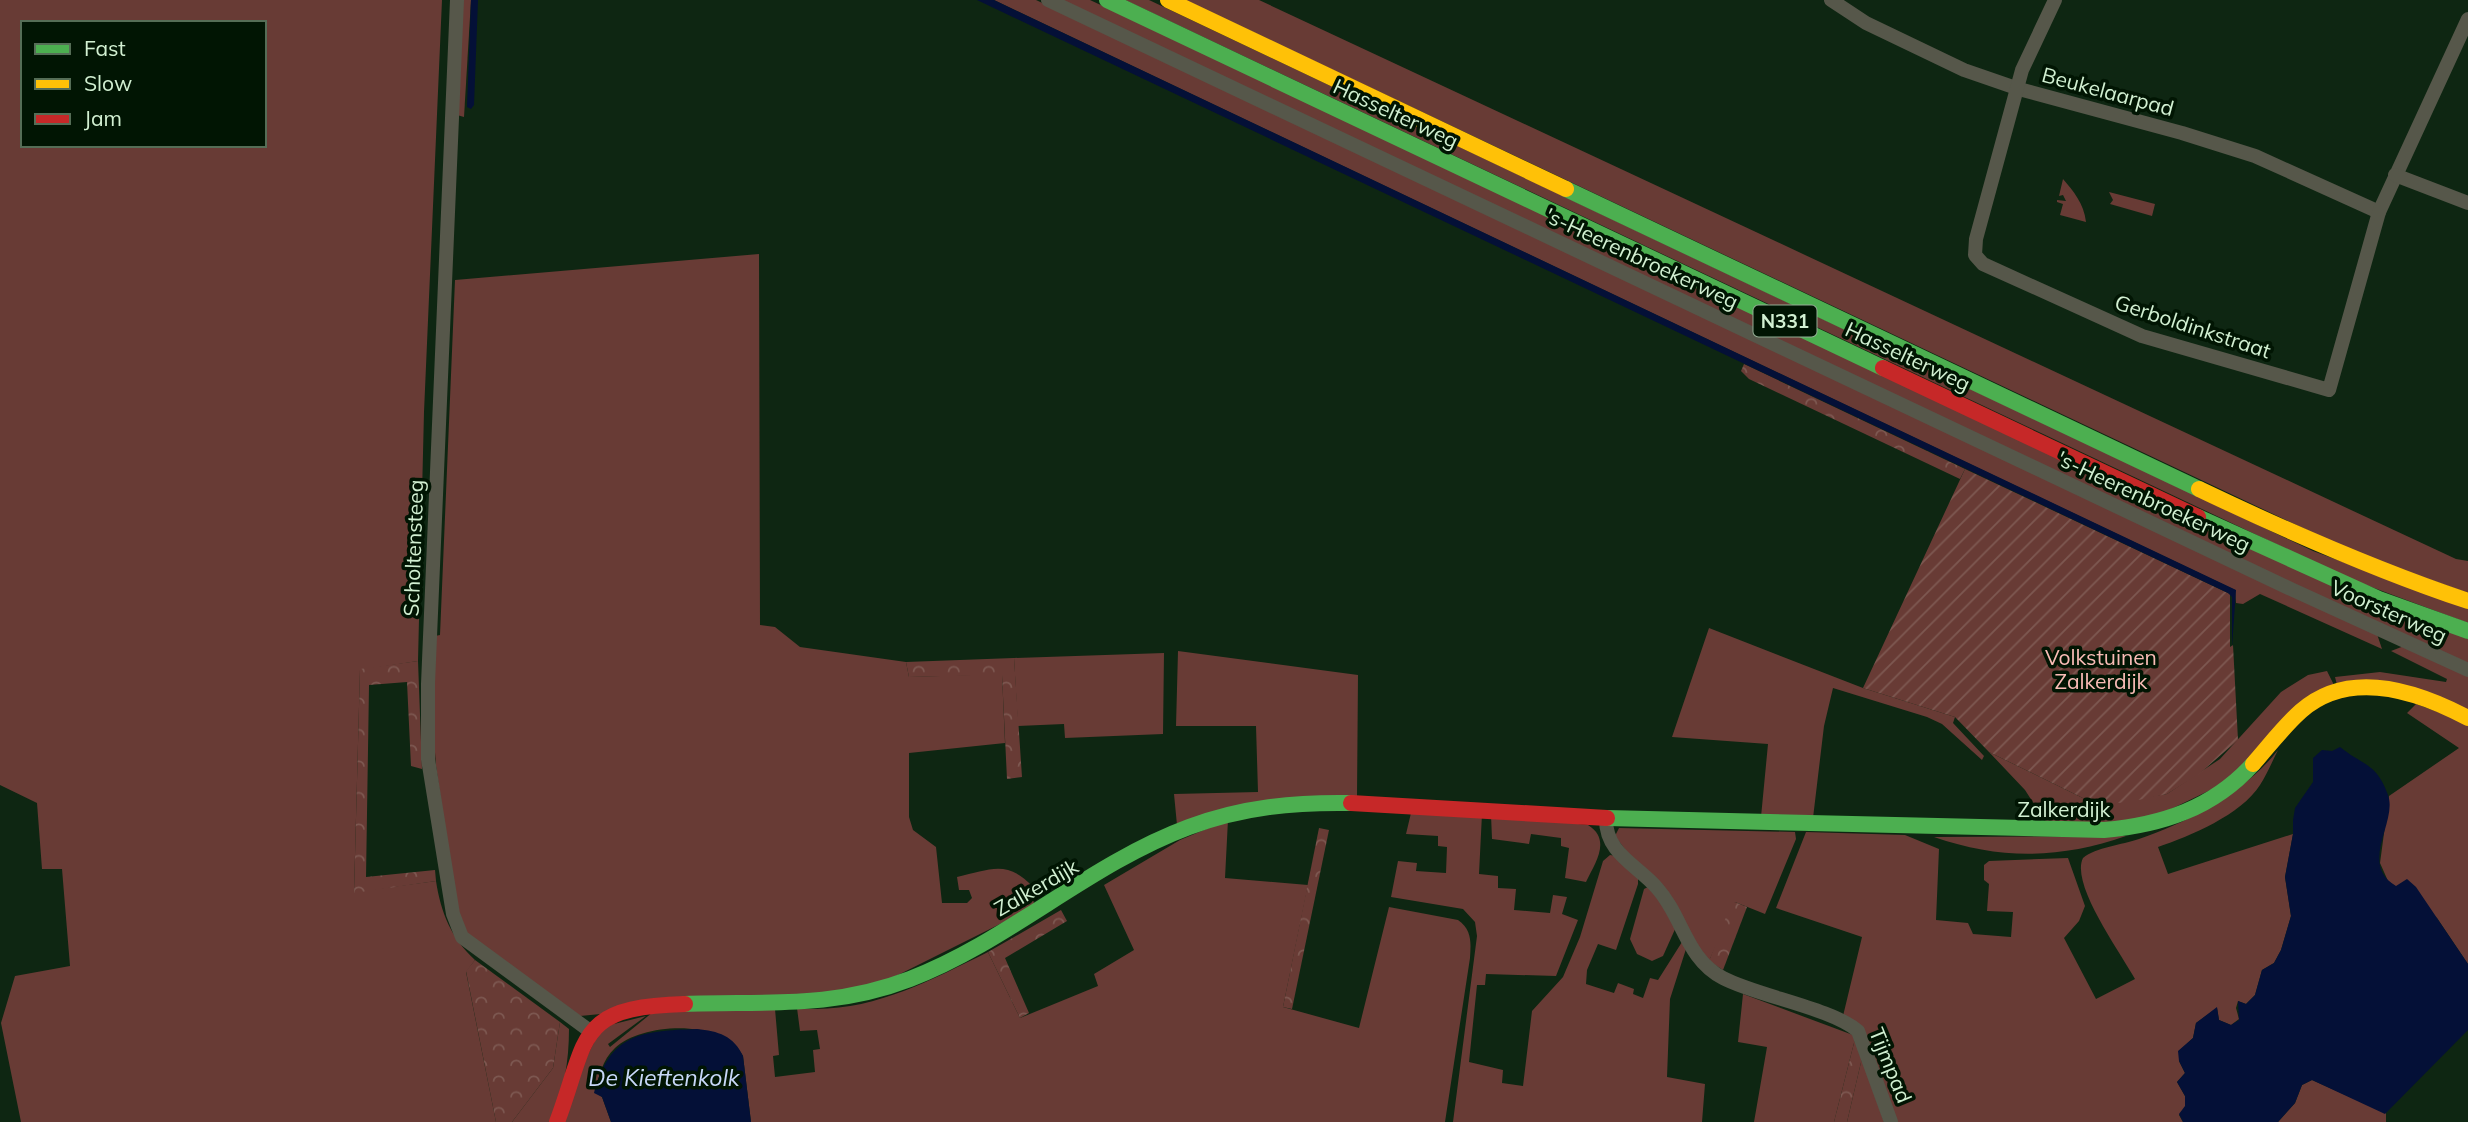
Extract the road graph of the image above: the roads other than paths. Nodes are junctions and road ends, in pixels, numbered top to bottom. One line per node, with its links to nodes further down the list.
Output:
1 (457, 0): 18 (street, Scholtensteeg)
2 (1048, 0): 12 (street, 's-Heerenbroekerweg)
3 (1108, 0): 14 (main road, Hasselterweg / N331)
4 (1168, 0): 13 (main road, Hasselterweg / N331)
5 (1831, 0): 8 (street, Beukelaarpad)
6 (2055, 0): 8 (street, Gerboldinkstraat)
7 (2468, 19): 9 (street, Gerboldinkstraat)
8 (2020, 89): 11 (street, Beukelaarpad); 11 (street, Gerboldinkstraat)
9 (2395, 175): 10 (street); 11 (street, Gerboldinkstraat)
10 (2468, 203)
11 (2379, 212)
12 (2293, 590): 15 (street, Voorsterweg)
13 (2468, 601)
14 (2468, 631)
15 (2468, 670)
16 (2468, 718): 17 (main road, Zalkerdijk)
17 (1606, 818): 18 (main road, Zalkerdijk); 20 (street, Tijmpad)
18 (590, 1031): 19 (main road)
19 (557, 1122)
20 (1891, 1122)

